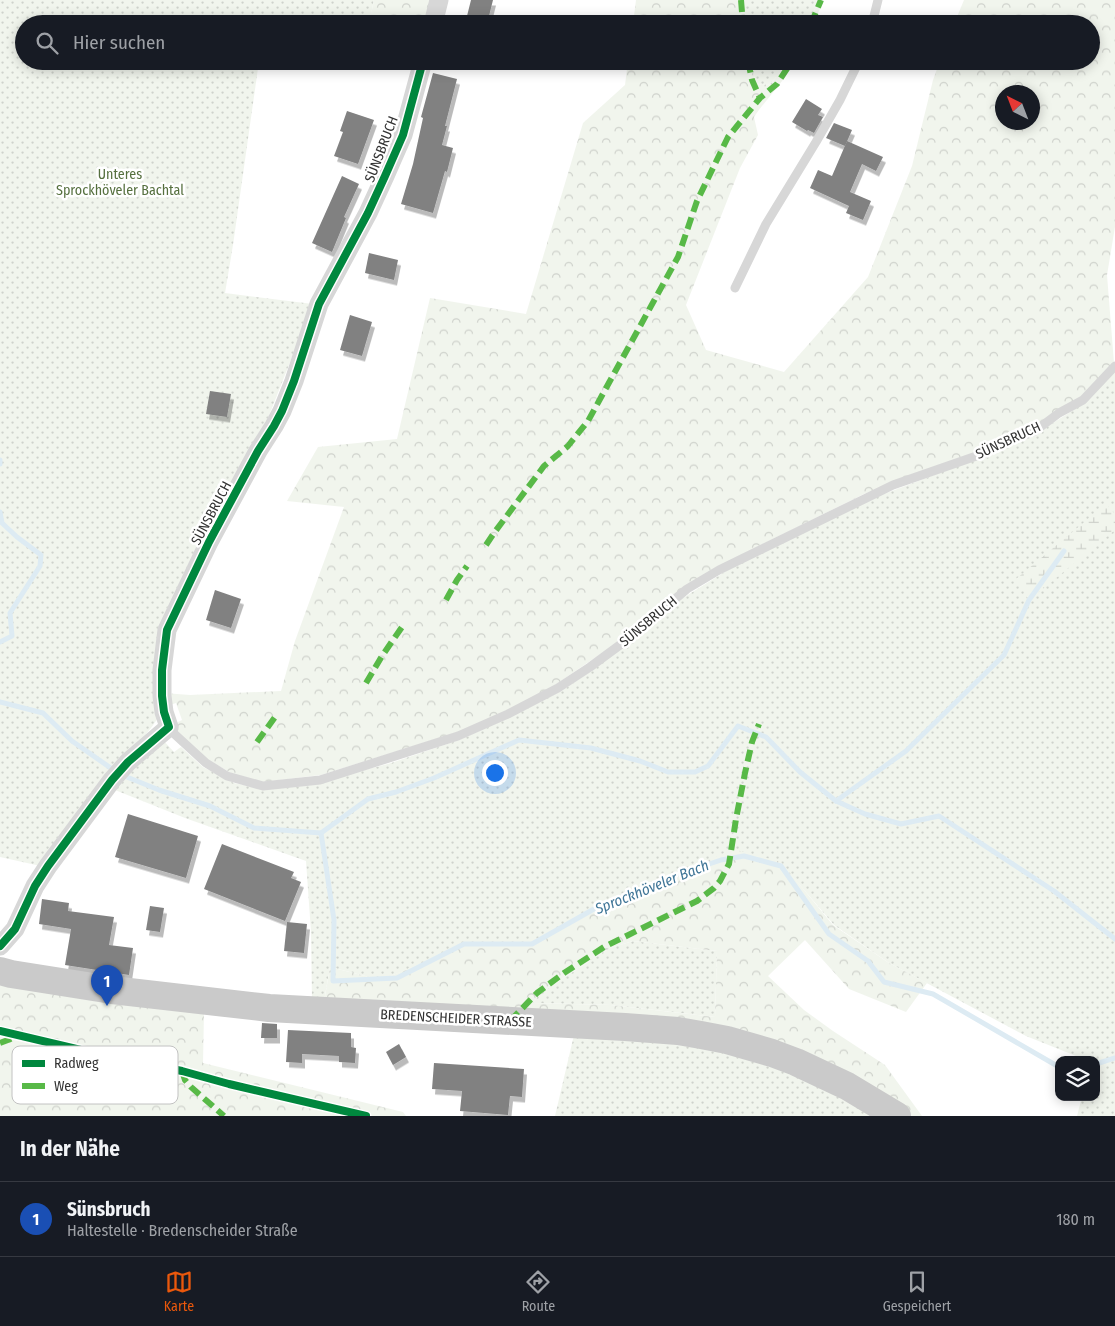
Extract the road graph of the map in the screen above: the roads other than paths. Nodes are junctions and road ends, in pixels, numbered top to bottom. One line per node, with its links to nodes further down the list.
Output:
1 (439, 0): 3 (street)
2 (878, 0): 4 (lane)
3 (435, 15)
4 (874, 15)
5 (420, 70): 9 (street, SÜNSBRUCH)
6 (855, 70): 7 (lane)
7 (735, 288)
8 (1115, 366): 9 (lane, SÜNSBRUCH)
9 (169, 728): 10 (street)
10 (0, 946)
11 (0, 971): 12 (main road, BREDENSCHEIDER STRASSE)
12 (897, 1116)

